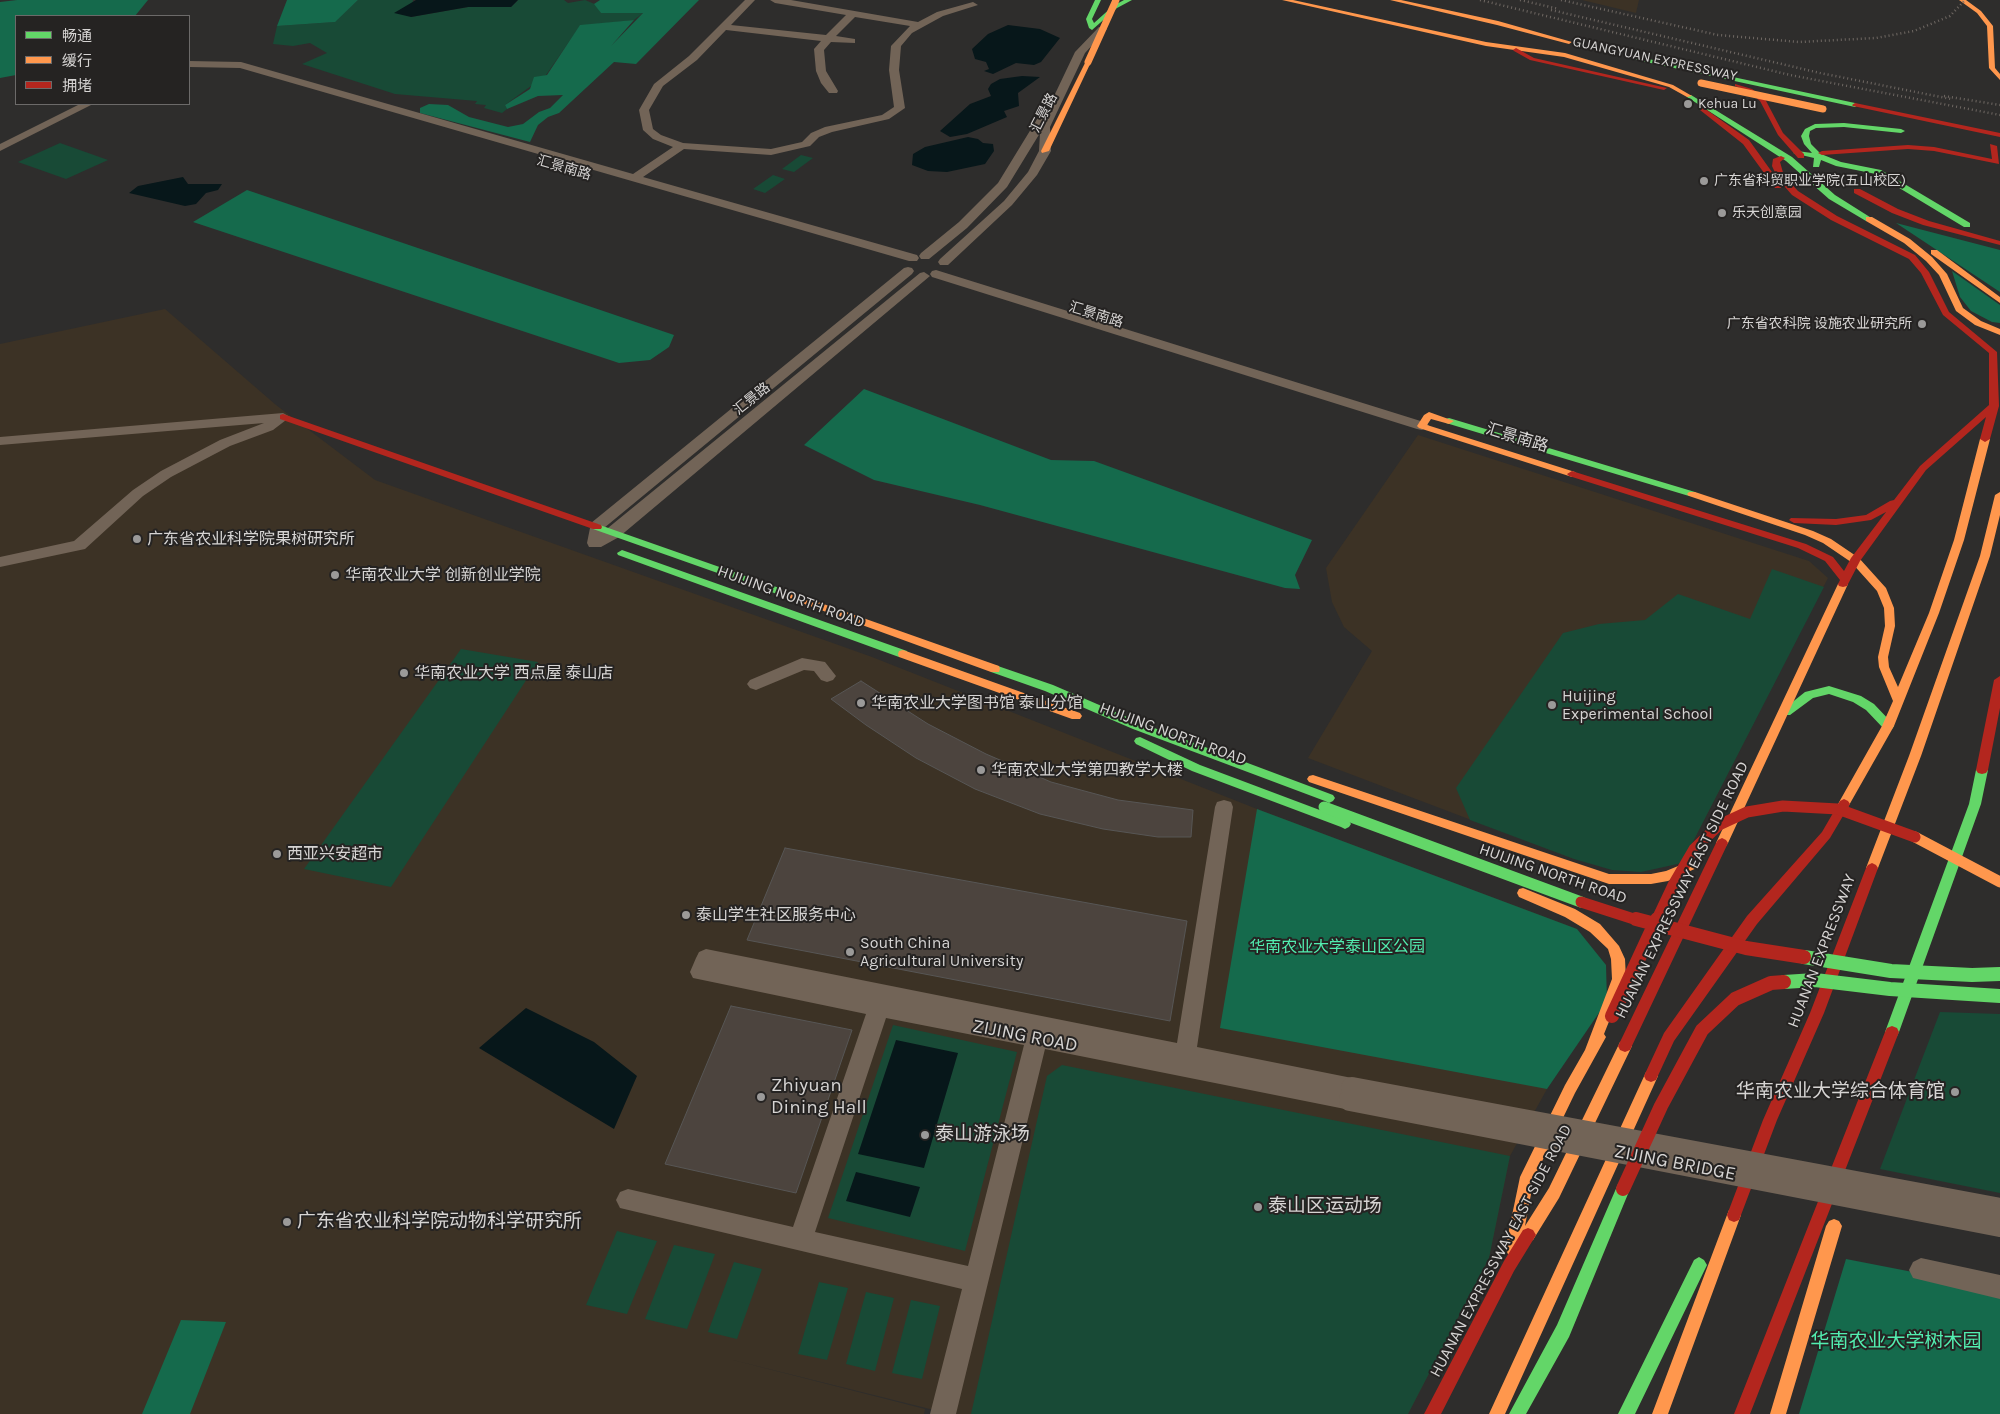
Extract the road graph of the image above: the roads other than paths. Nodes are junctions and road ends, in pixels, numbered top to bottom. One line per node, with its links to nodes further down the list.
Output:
1 (750, 0): 18 (street)
2 (775, 0): 15 (street)
3 (949, 0): 17 (street)
4 (1098, 0): 19 (main road)
5 (1116, 0): 37 (main road, bridge)
6 (1129, 0): 19 (main road)
7 (1137, 0): 19 (main road)
8 (1278, 0): 13 (main road)
9 (1304, 0): 24 (main road, GUANGYUAN EXPRESSWAY)
10 (1393, 0): 16 (main road, GUANGYUAN EXPRESSWAY)
11 (1962, 0): 20 (main road)
12 (1969, 0): 20 (main road)
13 (1289, 1): 23 (main road)
14 (1382, 8): 16 (main road, GUANGYUAN EXPRESSWAY)
15 (852, 14): 17 (street); 21 (street)
16 (1420, 16): 39 (main road)
17 (919, 25): 34 (street)
18 (723, 27): 21 (street); 34 (street)
19 (1098, 28): 37 (street); 52 (street, 汇景路)
20 (1997, 33): 28 (main road)
21 (827, 39): 22 (street); 29 (street)
22 (851, 41)
23 (1516, 50): 24 (main road); 51 (main road)
24 (1565, 55): 39 (main road, GUANGYUAN EXPRESSWAY, bridge); 47 (main road)
25 (1626, 56): 32 (main road, GUANGYUAN EXPRESSWAY)
26 (190, 64): 43 (street, 汇景南路)
27 (190, 68): 52 (street, 汇景南路)
28 (2000, 78)
29 (834, 91)
30 (72, 105): 33 (street)
31 (86, 105): 36 (street)
32 (2000, 135)
33 (0, 140)
34 (682, 146): 43 (street)
35 (1992, 146): 40 (main road)
36 (0, 148)
37 (1045, 152): 53 (street, 汇景路)
38 (1781, 158): 51 (main road)
39 (1819, 158): 40 (main road); 41 (main road); 42 (main road)
40 (1998, 163)
41 (1839, 164): 44 (main road); 48 (main road)
42 (1832, 175)
43 (634, 178): 52 (street, 汇景南路)
44 (1870, 182)
45 (1848, 185): 50 (main road)
46 (1885, 190): 48 (main road)
47 (1858, 212): 51 (main road); 54 (main road)
48 (1967, 225): 49 (main road)
49 (1985, 227)
50 (2000, 243)
51 (1905, 246): 55 (main road); 56 (main road)
52 (913, 263): 53 (street); 53 (street); 65 (street, 汇景路)
53 (937, 270): 58 (street, 汇景南路); 66 (street, 汇景路)
54 (2000, 301)
55 (2000, 332)
56 (1994, 406): 63 (main road, HUANAN EXPRESSWAY EAST SIDE ROAD); 75 (main road)
57 (283, 417): 59 (street); 60 (main road, HUIJING NORTH ROAD); 69 (street)
58 (1425, 421): 64 (main road, 汇景南路); 70 (main road, 汇景南路)
59 (0, 441)
60 (361, 442): 61 (main road); 65 (main road, HUIJING NORTH ROAD)
61 (438, 484)
62 (2000, 495): 103 (main road, HUANAN EXPRESSWAY)
63 (1903, 496): 64 (main road); 68 (main road, HUANAN EXPRESSWAY EAST SIDE ROAD)
64 (1750, 512): 68 (main road)
65 (596, 526): 66 (main road, HUIJING NORTH ROAD); 67 (street)
66 (614, 533): 67 (street, 汇景路); 74 (main road, HUIJING NORTH ROAD)
67 (591, 541): 77 (main road, HUIJING NORTH ROAD)
68 (1855, 560): 70 (main road, HUANAN EXPRESSWAY EAST SIDE ROAD); 75 (main road)
69 (0, 562)
70 (1845, 579): 76 (main road, HUANAN EXPRESSWAY EAST SIDE ROAD)
71 (827, 676): 73 (street)
72 (2000, 680): 81 (main road)
73 (756, 684)
74 (1049, 688): 80 (main road, HUIJING NORTH ROAD); 83 (main road)
75 (1898, 700): 78 (main road)
76 (1785, 712): 78 (main road); 83 (main road, HUANAN EXPRESSWAY EAST SIDE ROAD)
77 (1084, 719)
78 (1888, 726): 116 (main road)
79 (2000, 743): 81 (main road)
80 (1327, 803): 84 (main road, HUIJING NORTH ROAD); 95 (main road, HUIJING NORTH ROAD, bridge); 100 (main road, HUIJING NORTH ROAD)
81 (1974, 804): 99 (main road)
82 (1224, 807): 101 (street)
83 (1730, 828): 110 (main road, HUANAN EXPRESSWAY EAST SIDE ROAD)
84 (1475, 850)
85 (2000, 882): 100 (main road, bridge)
86 (1647, 909): 87 (main road, HUIJING NORTH ROAD)
87 (1695, 921)
88 (1732, 930): 89 (main road)
89 (1759, 935)
90 (1832, 948): 91 (main road)
91 (1850, 950)
92 (1903, 956): 93 (main road)
93 (1932, 958)
94 (703, 965): 97 (street, ZIJING ROAD)
95 (2000, 974)
96 (2000, 996): 117 (main road, bridge)
97 (881, 1000): 98 (street, ZIJING ROAD); 108 (street)
98 (1038, 1032): 101 (street, ZIJING ROAD); 112 (street)
99 (1886, 1049): 120 (main road); 121 (main road)
100 (1591, 1050): 110 (main road)
101 (1185, 1061): 102 (street, ZIJING ROAD)
102 (1351, 1094): 105 (street, ZIJING BRIDGE, bridge); 106 (street, ZIJING BRIDGE, bridge)
103 (1770, 1120): 107 (main road); 119 (main road, HUANAN EXPRESSWAY)
104 (628, 1200): 108 (street)
105 (2000, 1209)
106 (2000, 1226)
107 (1714, 1236)
108 (801, 1239): 112 (street)
109 (1705, 1254): 118 (main road)
110 (1510, 1266): 115 (main road, HUANAN EXPRESSWAY EAST SIDE ROAD)
111 (1921, 1270): 113 (street)
112 (976, 1280): 114 (street)
113 (2000, 1287)
114 (943, 1414)
115 (1432, 1414)
116 (1497, 1414)
117 (1517, 1414)
118 (1626, 1414)
119 (1660, 1414)
120 (1742, 1414)
121 (1778, 1414)

